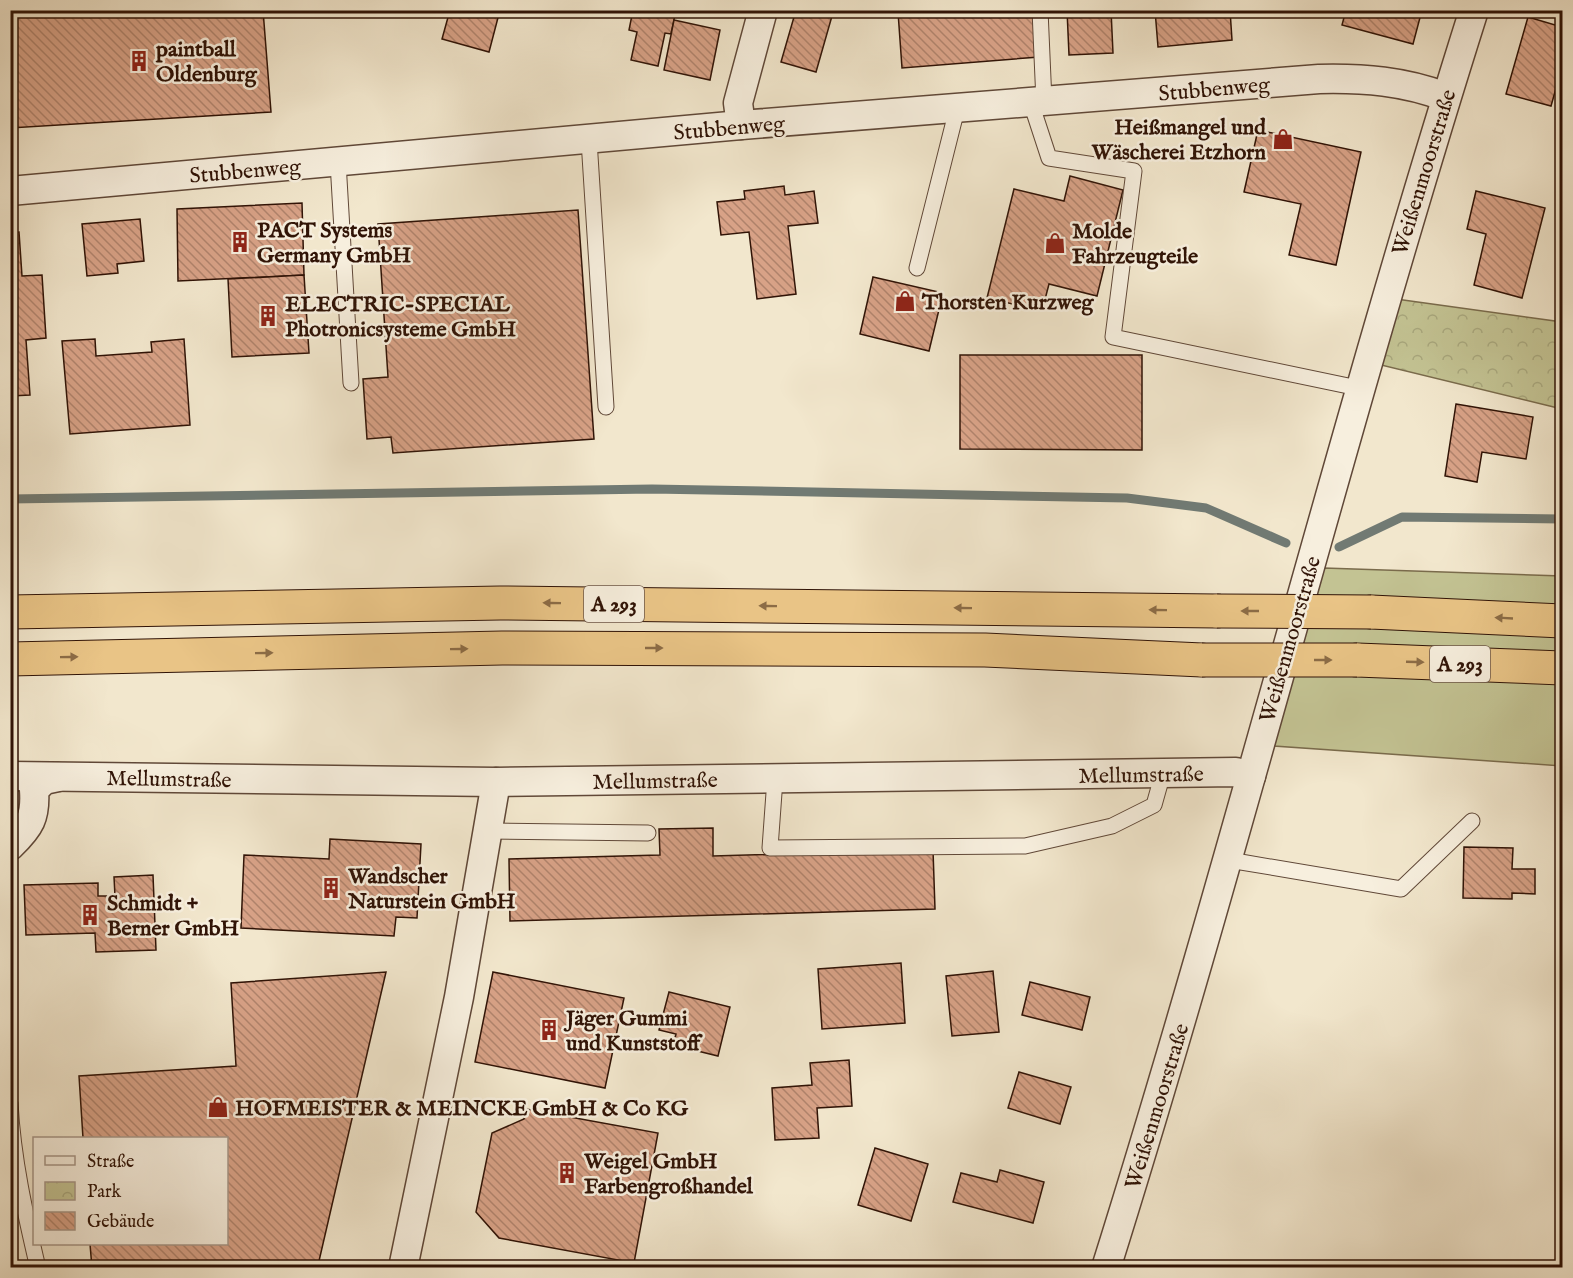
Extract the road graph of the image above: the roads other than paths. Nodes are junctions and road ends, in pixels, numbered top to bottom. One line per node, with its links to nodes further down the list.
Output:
1 (763, 10): 7 (street)
2 (1040, 10): 5 (lane)
3 (1474, 10): 4 (street, Weißenmoorstraße)
4 (1446, 97): 5 (street, Stubbenweg); 13 (street, Weißenmoorstraße)
5 (1038, 103): 6 (street, Stubbenweg); 13 (lane)
6 (957, 109): 7 (street, Stubbenweg); 11 (lane)
7 (741, 125): 8 (street, Stubbenweg)
8 (589, 140): 9 (street, Stubbenweg); 14 (lane)
9 (338, 162): 10 (street, Stubbenweg); 12 (lane)
10 (10, 191)
11 (917, 268)
12 (351, 383)
13 (1358, 388): 21 (street, Weißenmoorstraße)
14 (606, 407)
15 (10, 612): 16 (highway, A 293, one-way to 15, bridge)
16 (1563, 621)
17 (10, 659): 18 (highway, A 293, one-way to 18, bridge)
18 (1563, 668)
19 (1163, 773): 21 (street, Mellumstraße); 23 (street, Mellumstraße); 23 (lane)
20 (10, 776): 22 (street, Mellumstraße)
21 (1251, 776): 29 (street, Weißenmoorstraße)
22 (58, 777): 24 (street, Mellumstraße); 28 (street)
23 (775, 778): 24 (street, Mellumstraße)
24 (496, 782): 26 (street)
25 (1472, 822): 29 (lane)
26 (488, 831): 27 (lane); 32 (street)
27 (648, 833)
28 (10, 846)
29 (1229, 860): 33 (street, Weißenmoorstraße)
30 (10, 1103): 31 (lane)
31 (38, 1268)
32 (403, 1268)
33 (1106, 1268)

